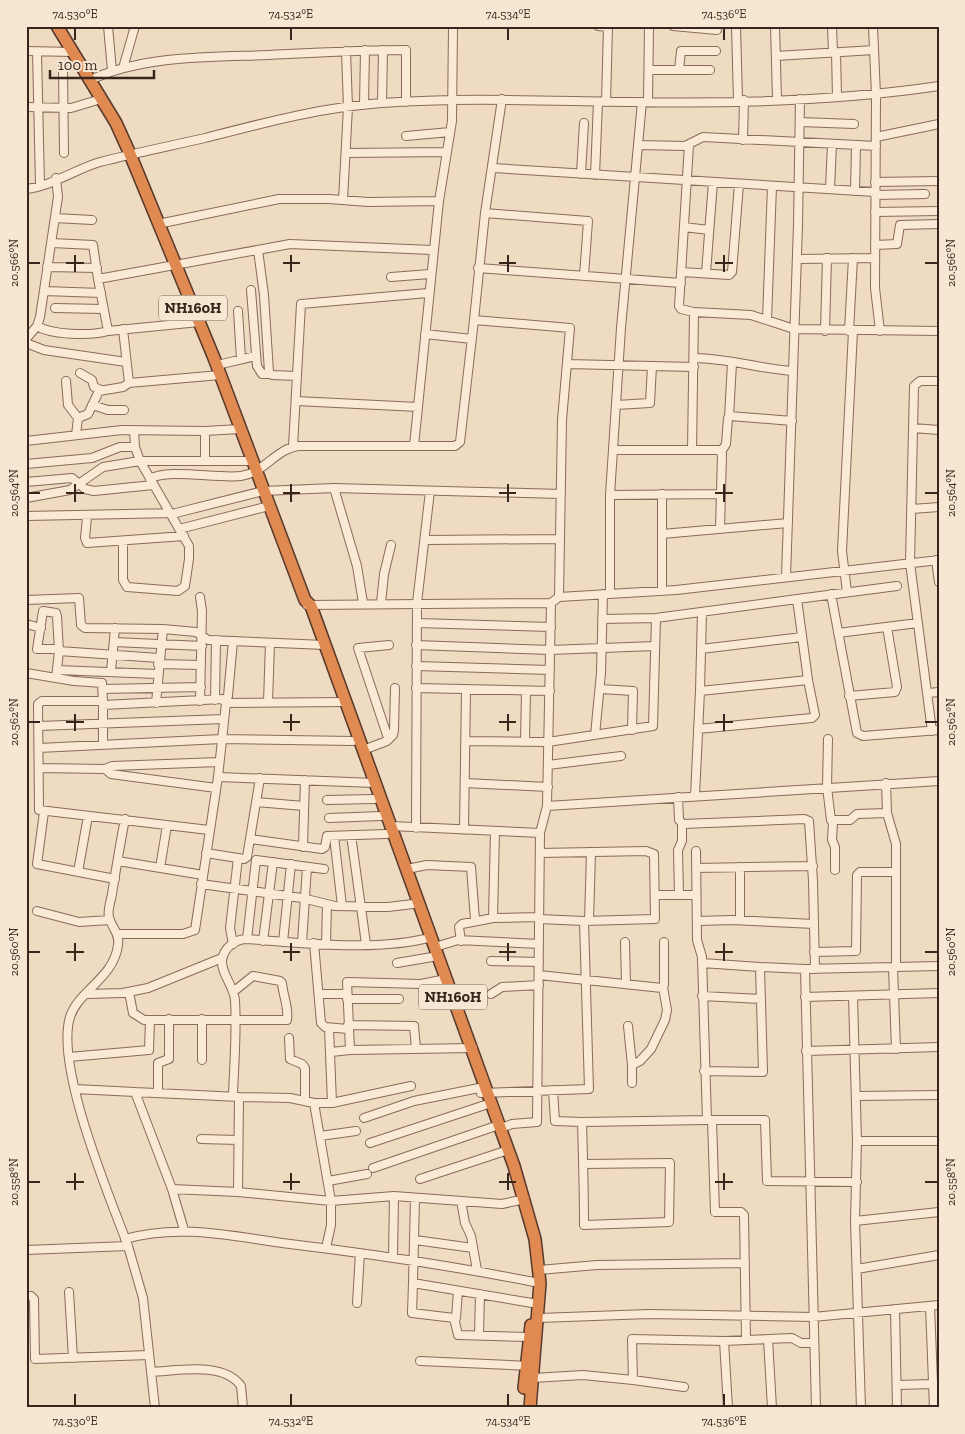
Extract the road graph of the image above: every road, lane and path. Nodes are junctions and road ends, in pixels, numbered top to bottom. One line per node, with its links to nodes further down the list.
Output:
1 (57, 26): 20 (highway, NH160H)
2 (108, 26): 28 (street)
3 (135, 26): 24 (street)
4 (453, 26): 36 (street)
5 (598, 26): 40 (street)
6 (649, 26): 25 (street)
7 (673, 26): 12 (street)
8 (736, 26): 37 (street)
9 (775, 26): 22 (street)
10 (832, 26): 21 (street)
11 (873, 26): 15 (street)
12 (718, 30)
13 (365, 50): 14 (street); 16 (street); 43 (street)
14 (382, 50): 39 (street); 42 (street)
15 (874, 50): 21 (street); 31 (street)
16 (346, 51): 24 (street); 44 (street)
17 (716, 51): 26 (street)
18 (26, 52): 19 (street)
19 (37, 52): 20 (street); 46 (street)
20 (73, 52): 29 (highway, NH160H)
21 (834, 52): 22 (street); 32 (street)
22 (776, 56): 38 (street)
23 (63, 67): 47 (street)
24 (123, 68): 28 (street)
25 (649, 70): 26 (street); 41 (street)
26 (679, 70): 27 (street)
27 (710, 70)
28 (112, 71): 29 (street)
29 (90, 80): 33 (highway, NH160H)
30 (939, 86): 31 (street)
31 (876, 95): 32 (street); 54 (street)
32 (837, 97): 35 (street)
33 (101, 98): 47 (street); 65 (highway, NH160H)
34 (502, 99): 36 (street); 40 (street); 66 (street)
35 (800, 99): 38 (street); 48 (street)
36 (454, 100): 39 (street); 52 (street)
37 (741, 100): 38 (street); 41 (street); 55 (street)
38 (778, 100)
39 (406, 102): 42 (street)
40 (602, 102): 41 (street); 68 (street)
41 (645, 102): 60 (street)
42 (382, 103): 43 (street)
43 (364, 105): 44 (street)
44 (348, 106): 64 (street); 65 (street)
45 (26, 107): 46 (street)
46 (37, 107): 47 (street); 76 (street)
47 (64, 109): 63 (street)
48 (800, 122): 50 (street); 56 (street)
49 (584, 123): 67 (street)
50 (854, 124)
51 (939, 124): 54 (street)
52 (450, 132): 53 (street); 62 (street)
53 (406, 136)
54 (876, 136): 61 (street)
55 (743, 140): 56 (street); 58 (street)
56 (800, 143): 57 (street); 78 (street)
57 (832, 144): 59 (street); 80 (street)
58 (690, 145): 60 (street); 71 (street)
59 (856, 145): 61 (street); 81 (street)
60 (639, 146): 70 (street)
61 (876, 146): 74 (street)
62 (447, 152): 64 (street); 85 (street)
63 (64, 153)
64 (346, 153): 84 (street)
65 (130, 154): 69 (street); 91 (highway, NH160H)
66 (493, 168): 67 (street); 88 (street)
67 (581, 174): 68 (street)
68 (595, 175): 70 (street)
69 (56, 178): 76 (street); 89 (street)
70 (637, 178): 71 (street); 113 (street)
71 (687, 181): 73 (street); 93 (street)
72 (939, 181): 74 (street)
73 (714, 182): 75 (street); 94 (street)
74 (875, 182): 82 (street)
75 (739, 184): 77 (street); 108 (street)
76 (40, 185): 79 (street)
77 (772, 186): 78 (street); 124 (street)
78 (799, 188): 80 (street); 102 (street)
79 (26, 189)
80 (830, 189): 81 (street)
81 (855, 191): 82 (street)
82 (875, 193): 83 (street); 87 (street)
83 (925, 194)
84 (343, 200): 85 (street); 91 (street)
85 (438, 201): 98 (street)
86 (939, 211): 87 (street)
87 (875, 212): 96 (street)
88 (485, 213): 106 (street); 110 (street)
89 (55, 218): 90 (street); 95 (street)
90 (92, 220)
91 (158, 224): 103 (highway, NH160H)
92 (939, 224): 96 (street)
93 (684, 227): 94 (street); 107 (street)
94 (710, 230): 108 (street)
95 (52, 243): 104 (street); 105 (street)
96 (875, 245): 101 (street)
97 (258, 250): 98 (street); 103 (street); 150 (street)
98 (432, 250): 109 (street)
99 (827, 258): 100 (street); 102 (street); 129 (street)
100 (853, 258): 101 (street); 130 (street)
101 (875, 258): 131 (street)
102 (797, 259): 128 (street)
103 (176, 266): 112 (street); 125 (highway, NH160H)
104 (48, 267): 105 (street); 116 (street)
105 (97, 268): 112 (street)
106 (478, 268): 110 (street); 123 (street)
107 (682, 272): 108 (street); 114 (street)
108 (706, 273)
109 (430, 274): 111 (street); 118 (street)
110 (584, 276): 113 (street)
111 (392, 277)
112 (98, 279): 117 (street)
113 (626, 279): 114 (street); 144 (street)
114 (681, 283): 122 (street)
115 (251, 290): 138 (street)
116 (44, 291): 117 (street); 126 (street)
117 (101, 293): 120 (street)
118 (428, 293): 134 (street); 151 (street)
119 (55, 308): 120 (street)
120 (104, 309): 133 (street)
121 (238, 311): 140 (street)
122 (694, 312): 124 (street); 139 (street)
123 (474, 320): 136 (street); 143 (street)
124 (767, 320): 128 (street)
125 (199, 322): 127 (street); 147 (highway, NH160H)
126 (36, 326): 133 (street); 135 (street)
127 (123, 329): 133 (street); 141 (street)
128 (794, 329): 129 (street); 148 (street)
129 (824, 331): 130 (street)
130 (852, 331): 131 (street); 212 (street)
131 (880, 331): 132 (street)
132 (939, 331)
133 (108, 332)
134 (425, 334): 136 (street); 159 (street)
135 (26, 339)
136 (472, 340): 172 (street)
137 (26, 343): 141 (street)
138 (256, 356): 140 (street); 150 (street)
139 (694, 358): 142 (street); 146 (street)
140 (241, 359): 147 (street)
141 (126, 362): 154 (street)
142 (732, 363): 148 (street); 161 (street)
143 (567, 364): 144 (street); 190 (street)
144 (619, 366): 145 (street); 157 (street)
145 (652, 366): 146 (street); 157 (street)
146 (694, 367): 175 (street)
147 (218, 370): 154 (street); 165 (highway, NH160H)
148 (793, 371): 163 (street)
149 (80, 373): 155 (street)
150 (270, 374): 151 (street)
151 (297, 376): 156 (street)
152 (66, 381): 162 (street)
153 (939, 381): 164 (street)
154 (129, 384): 155 (street)
155 (101, 390): 158 (street)
156 (296, 401): 159 (street); 171 (street)
157 (616, 405): 174 (street)
158 (92, 406): 160 (street); 162 (street)
159 (418, 407): 172 (street)
160 (124, 410)
161 (728, 417): 163 (street); 176 (street)
162 (78, 418): 169 (street)
163 (792, 420): 201 (street)
164 (913, 428): 167 (street); 197 (street)
165 (240, 429): 168 (street); 180 (highway, NH160H)
166 (134, 430): 168 (street); 169 (street); 173 (street)
167 (939, 430)
168 (205, 431): 178 (street)
169 (76, 435): 170 (street)
170 (26, 441)
171 (293, 446): 172 (street); 183 (street)
172 (414, 446)
173 (135, 447): 177 (street); 179 (street)
174 (614, 450): 175 (street); 193 (street)
175 (692, 450): 176 (street)
176 (721, 452): 192 (street)
177 (94, 457): 181 (street); 182 (street)
178 (205, 460): 179 (street); 180 (street)
179 (140, 461): 182 (street); 185 (street)
180 (252, 461): 183 (highway, NH160H)
181 (26, 464)
182 (102, 468): 186 (street)
183 (256, 473): 185 (street); 188 (highway, NH160H)
184 (26, 482): 186 (street)
185 (151, 482): 186 (street); 198 (street)
186 (79, 485): 194 (street)
187 (334, 488): 188 (street); 189 (street); 225 (street)
188 (263, 491): 195 (highway, NH160H); 198 (street)
189 (430, 491): 190 (street); 207 (street)
190 (561, 494): 206 (street)
191 (662, 494): 192 (street); 193 (street); 204 (street)
192 (720, 494): 203 (street)
193 (610, 495): 218 (street)
194 (26, 498)
195 (269, 506): 202 (street); 224 (highway, NH160H)
196 (939, 507): 197 (street)
197 (912, 509): 211 (street)
198 (170, 513): 200 (street); 202 (street)
199 (26, 516): 200 (street)
200 (87, 517): 208 (street)
201 (788, 523): 203 (street); 213 (street)
202 (179, 529): 205 (street)
203 (720, 529): 204 (street)
204 (662, 534): 216 (street)
205 (184, 536): 208 (street); 208 (street)
206 (560, 539): 207 (street); 221 (street)
207 (425, 540): 227 (street)
208 (123, 541)
209 (391, 545): 226 (street)
210 (938, 560): 211 (street); 214 (street)
211 (910, 563): 212 (street); 233 (street)
212 (844, 570): 213 (street); 217 (street)
213 (786, 577): 216 (street)
214 (939, 582)
215 (897, 586): 217 (street)
216 (662, 591): 218 (street)
217 (847, 592): 219 (street)
218 (606, 594): 221 (street); 231 (street)
219 (831, 594): 222 (street); 240 (street)
220 (200, 596): 241 (street)
221 (559, 597): 228 (street)
222 (797, 599): 229 (street); 242 (street)
223 (26, 600): 238 (street)
224 (306, 603): 225 (street); 251 (highway, NH160H)
225 (363, 603): 226 (street)
226 (381, 603): 227 (street)
227 (417, 603): 228 (street); 232 (street)
228 (551, 603): 235 (street)
229 (702, 612): 230 (street); 254 (street)
230 (656, 618): 231 (street); 252 (street)
231 (602, 619): 253 (street)
232 (417, 623): 235 (street); 249 (street)
233 (918, 623): 236 (street); 279 (street)
234 (26, 624): 237 (street)
235 (551, 627): 256 (street)
236 (887, 627): 240 (street); 280 (street)
237 (40, 628): 255 (street); 255 (street)
238 (115, 628): 239 (street); 245 (street)
239 (163, 629): 241 (street); 247 (street)
240 (838, 633): 280 (street)
241 (202, 637): 243 (street); 250 (street)
242 (802, 637): 254 (street); 267 (street)
243 (216, 640): 244 (street); 281 (street)
244 (233, 641): 246 (street); 283 (street)
245 (114, 642): 247 (street); 257 (street)
246 (270, 643): 251 (street); 284 (street)
247 (160, 645): 250 (street); 258 (street)
248 (389, 645): 297 (street)
249 (416, 645): 256 (street); 260 (street)
250 (202, 646): 259 (street)
251 (322, 646): 285 (highway, NH160H)
252 (655, 646): 253 (street); 292 (street)
253 (602, 648): 256 (street); 274 (street)
254 (701, 648): 276 (street)
255 (59, 650): 257 (street); 261 (street)
256 (550, 650): 262 (street)
257 (113, 654): 258 (street); 263 (street)
258 (159, 661): 259 (street); 265 (street)
259 (201, 665): 269 (street)
260 (416, 666): 262 (street); 271 (street)
261 (57, 670): 263 (street); 266 (street)
262 (550, 670): 277 (street)
263 (111, 671): 265 (street)
264 (26, 673): 266 (street)
265 (157, 674): 268 (street)
266 (56, 678): 272 (street)
267 (808, 680): 276 (street); 291 (street)
268 (156, 687): 269 (street); 272 (street); 287 (street)
269 (200, 687): 282 (street)
270 (395, 688): 297 (street)
271 (416, 688): 273 (street); 336 (street)
272 (103, 689): 286 (street)
273 (466, 689): 275 (street); 299 (street)
274 (600, 689): 292 (street); 294 (street)
275 (526, 690): 277 (street); 300 (street)
276 (700, 690): 291 (street)
277 (550, 691): 301 (street)
278 (939, 692): 279 (street)
279 (928, 693): 293 (street)
280 (850, 696): 293 (street)
281 (215, 700): 282 (street); 283 (street)
282 (200, 701): 287 (street)
283 (225, 702): 284 (street); 288 (street)
284 (268, 702): 285 (street)
285 (342, 702): 298 (highway, NH160H); 304 (highway, NH160H)
286 (103, 703): 287 (street); 289 (street); 290 (street)
287 (156, 703)
288 (224, 719): 289 (street); 295 (street)
289 (103, 724): 290 (street); 302 (street)
290 (39, 726): 303 (street)
291 (698, 729): 320 (street)
292 (632, 730): 294 (street)
293 (935, 730)
294 (595, 735): 301 (street)
295 (221, 739): 298 (street); 302 (street); 306 (street)
296 (828, 739): 318 (street)
297 (388, 740): 304 (street)
298 (353, 741): 314 (highway, NH160H)
299 (466, 741): 300 (street); 315 (street)
300 (525, 742): 301 (street)
301 (548, 742): 307 (street)
302 (103, 745): 303 (street)
303 (39, 748): 308 (street)
304 (363, 750): 314 (highway, NH160H)
305 (621, 756): 307 (street)
306 (219, 762): 309 (street); 310 (street)
307 (548, 765): 317 (street)
308 (39, 768): 309 (street); 327 (street)
309 (105, 769): 319 (street)
310 (218, 777): 311 (street); 319 (street)
311 (260, 778): 312 (street); 324 (street)
312 (305, 780): 314 (street); 325 (street)
313 (939, 781): 316 (street)
314 (372, 783): 322 (highway, NH160H); 338 (highway, NH160H)
315 (465, 783): 317 (street); 339 (street)
316 (886, 783): 318 (street); 328 (street)
317 (548, 787): 326 (street)
318 (827, 787): 320 (street); 333 (street)
319 (216, 788): 337 (street)
320 (695, 796): 321 (street)
321 (678, 797): 326 (street); 335 (street)
322 (374, 799): 323 (street); 330 (highway, NH160H)
323 (327, 800)
324 (256, 802): 325 (street); 344 (street)
325 (304, 806): 345 (street)
326 (547, 806): 341 (street)
327 (44, 812): 329 (street); 362 (street)
328 (887, 813): 333 (street); 363 (street)
329 (88, 816): 332 (street); 362 (street)
330 (381, 816): 331 (street); 338 (highway, NH160H)
331 (329, 818)
332 (125, 819): 334 (street); 351 (street)
333 (833, 822): 361 (street)
334 (167, 824): 337 (street); 357 (street)
335 (682, 824): 355 (street); 371 (street)
336 (416, 828): 338 (street); 339 (street)
337 (209, 830): 348 (street)
338 (389, 830): 342 (street); 360 (highway, NH160H); 375 (highway, NH160H)
339 (464, 830): 340 (street)
340 (495, 831): 341 (street); 380 (street)
341 (540, 833): 349 (street)
342 (352, 835): 343 (street); 378 (street)
343 (334, 836): 345 (street); 377 (street)
344 (250, 839): 345 (street); 350 (street)
345 (303, 847)
346 (591, 852): 349 (street); 370 (street); 385 (street)
347 (696, 852): 358 (street)
348 (206, 853): 350 (street); 364 (street)
349 (540, 853): 381 (street)
350 (238, 858): 367 (street)
351 (118, 861): 357 (street); 365 (street)
352 (273, 862): 353 (street); 368 (street); 369 (street)
353 (291, 864): 354 (street); 373 (street)
354 (307, 866): 359 (street); 374 (street)
355 (813, 866): 356 (street); 387 (street)
356 (740, 867): 358 (street); 384 (street)
357 (160, 868): 364 (street)
358 (696, 868): 372 (street)
359 (324, 869)
360 (407, 869): 383 (street); 401 (highway, NH160H)
361 (835, 870)
362 (78, 872): 365 (street)
363 (896, 872): 402 (street); 410 (street)
364 (203, 875): 366 (street)
365 (115, 879): 382 (street)
366 (201, 884): 367 (street); 388 (street)
367 (234, 888): 368 (street); 398 (street)
368 (253, 891): 369 (street); 389 (street)
369 (270, 893): 373 (street); 390 (street)
370 (656, 895): 371 (street); 385 (street)
371 (679, 895): 372 (street)
372 (696, 895): 386 (street)
373 (287, 896): 374 (street); 392 (street)
374 (305, 898): 376 (street); 395 (street)
375 (413, 904): 378 (street); 401 (highway, NH160H)
376 (327, 905): 377 (street); 397 (street)
377 (342, 906): 378 (street)
378 (361, 907): 399 (street)
379 (37, 911): 382 (street)
380 (493, 918): 381 (street); 383 (street)
381 (539, 918): 385 (street); 400 (street)
382 (110, 920): 388 (street)
383 (475, 920): 391 (street)
384 (740, 920): 386 (street); 387 (street)
385 (586, 921): 415 (street)
386 (697, 921): 407 (street)
387 (814, 924): 402 (street)
388 (117, 934): 422 (street)
389 (247, 939): 390 (street); 398 (street)
390 (263, 941): 392 (street)
391 (461, 941): 400 (street); 401 (street)
392 (283, 942): 395 (street)
393 (625, 942): 416 (street)
394 (664, 942): 418 (street)
395 (302, 943): 396 (street)
396 (314, 943): 397 (street); 423 (street)
397 (326, 943): 399 (street)
398 (233, 944): 403 (street)
399 (366, 944): 401 (street)
400 (539, 944): 405 (street)
401 (432, 945): 406 (street); 414 (highway, NH160H)
402 (814, 952): 412 (street)
403 (222, 958): 419 (street); 420 (street)
404 (491, 961): 405 (street)
405 (539, 962): 413 (street)
406 (397, 963)
407 (702, 963): 409 (street); 427 (street)
408 (939, 966): 410 (street)
409 (760, 967): 411 (street); 431 (street)
410 (895, 967): 412 (street); 425 (street)
411 (804, 969): 412 (street); 429 (street)
412 (815, 969)
413 (539, 976): 415 (street); 417 (street)
414 (443, 980): 426 (street); 441 (highway, NH160H)
415 (586, 980): 416 (street); 455 (street)
416 (626, 984): 418 (street)
417 (539, 985): 424 (street); 457 (street)
418 (663, 987): 450 (street)
419 (129, 992): 422 (street); 434 (street)
420 (233, 992): 433 (street); 433 (street)
421 (939, 993): 425 (street)
422 (87, 994): 448 (street)
423 (319, 994): 426 (street); 438 (street)
424 (490, 994)
425 (895, 994): 428 (street); 443 (street)
426 (347, 996): 430 (street); 436 (street)
427 (702, 996): 431 (street); 451 (street)
428 (853, 996): 429 (street); 445 (street)
429 (805, 997): 446 (street)
430 (399, 999)
431 (760, 999): 451 (street)
432 (202, 1019): 433 (street); 435 (street); 449 (street)
433 (235, 1019): 462 (street)
434 (150, 1020): 435 (street); 448 (street)
435 (169, 1020): 459 (street)
436 (348, 1026): 438 (street); 442 (street); 444 (street)
437 (628, 1026): 450 (street)
438 (329, 1028): 447 (street)
439 (289, 1038): 463 (street)
440 (939, 1047): 443 (street)
441 (469, 1048): 442 (street); 456 (highway, NH160H)
442 (416, 1049): 444 (street)
443 (896, 1049): 445 (street)
444 (350, 1050): 447 (street)
445 (855, 1050): 446 (street); 461 (street)
446 (806, 1051): 484 (street)
447 (331, 1052): 465 (street)
448 (68, 1057): 454 (street)
449 (202, 1060)
450 (632, 1065): 452 (street)
451 (704, 1071): 468 (street)
452 (632, 1083)
453 (411, 1086): 465 (street)
454 (75, 1089): 458 (street); 497 (street)
455 (553, 1090): 457 (street); 469 (street)
456 (483, 1091): 457 (street); 466 (highway, NH160H); 467 (street); 470 (highway, NH160H)
457 (538, 1091): 470 (street)
458 (135, 1092): 459 (street); 486 (street)
459 (158, 1093): 462 (street)
460 (939, 1094): 461 (street)
461 (856, 1096): 475 (street)
462 (237, 1097): 463 (street); 474 (street)
463 (305, 1101): 464 (street)
464 (314, 1103): 465 (street); 472 (street)
465 (332, 1103)
466 (485, 1104): 470 (highway, NH160H); 477 (street)
467 (364, 1118)
468 (709, 1120): 469 (street); 484 (street); 505 (street)
469 (582, 1122): 479 (street)
470 (497, 1128): 478 (highway, NH160H); 480 (street); 490 (highway, NH160H)
471 (356, 1131): 472 (street)
472 (320, 1136): 483 (street)
473 (200, 1139): 474 (street)
474 (238, 1140): 487 (street)
475 (857, 1141): 476 (street); 485 (street)
476 (939, 1141)
477 (370, 1143)
478 (502, 1152): 482 (street); 490 (highway, NH160H)
479 (583, 1164): 479 (street)
480 (373, 1168)
481 (367, 1174): 483 (street)
482 (420, 1179)
483 (328, 1180): 491 (street)
484 (808, 1182): 485 (street); 522 (street)
485 (857, 1182): 494 (street)
486 (172, 1189): 487 (street); 495 (street)
487 (238, 1192): 491 (street)
488 (394, 1196): 489 (street); 491 (street); 503 (street)
489 (416, 1198): 492 (street); 496 (street)
490 (522, 1200): 492 (street); 508 (highway, NH160H); 509 (highway, NH160H)
491 (332, 1201): 498 (street)
492 (461, 1201): 499 (street)
493 (939, 1212): 494 (street)
494 (855, 1221): 506 (street)
495 (184, 1230): 497 (street); 498 (street)
496 (415, 1240): 499 (street); 504 (street)
497 (127, 1243): 500 (street); 531 (street)
498 (326, 1248): 501 (street)
499 (473, 1248): 507 (street)
500 (26, 1250)
501 (360, 1253): 503 (street); 515 (street)
502 (939, 1255): 506 (street)
503 (393, 1257): 504 (street)
504 (415, 1260): 507 (street); 510 (street)
505 (745, 1263): 508 (street); 521 (street)
506 (857, 1269): 520 (street)
507 (477, 1270): 509 (street)
508 (539, 1270): 524 (highway, NH160H)
509 (534, 1282): 516 (highway, NH160H)
510 (413, 1283): 511 (street); 523 (street)
511 (458, 1291): 513 (street); 523 (street)
512 (69, 1292): 532 (street)
513 (480, 1294): 516 (street); 525 (street)
514 (26, 1296): 532 (street)
515 (357, 1303)
516 (532, 1303): 526 (highway, NH160H)
517 (939, 1305): 518 (street)
518 (930, 1306): 519 (street); 537 (street)
519 (895, 1309): 520 (street); 538 (street)
520 (858, 1312): 522 (street); 548 (street)
521 (746, 1316): 522 (street); 524 (street); 529 (street)
522 (813, 1317): 530 (street)
523 (456, 1318): 525 (street)
524 (539, 1318): 534 (highway, NH160H)
525 (479, 1335): 526 (street)
526 (530, 1337): 534 (highway, NH160H)
527 (768, 1339): 529 (street); 530 (street); 546 (street)
528 (724, 1340): 529 (street); 536 (street); 545 (street)
529 (746, 1340)
530 (814, 1343): 547 (street)
531 (149, 1355): 532 (street); 535 (street)
532 (72, 1358)
533 (420, 1360): 534 (street)
534 (531, 1370): 536 (street); 543 (highway, NH160H); 544 (highway, NH160H)
535 (151, 1372): 541 (street); 542 (street)
536 (633, 1380): 539 (street)
537 (933, 1384): 538 (street); 540 (street)
538 (897, 1385): 549 (street)
539 (684, 1387)
540 (936, 1407)
541 (155, 1408)
542 (243, 1408)
543 (523, 1408)
544 (530, 1408)
545 (728, 1408)
546 (772, 1408)
547 (816, 1408)
548 (861, 1408)
549 (897, 1408)

